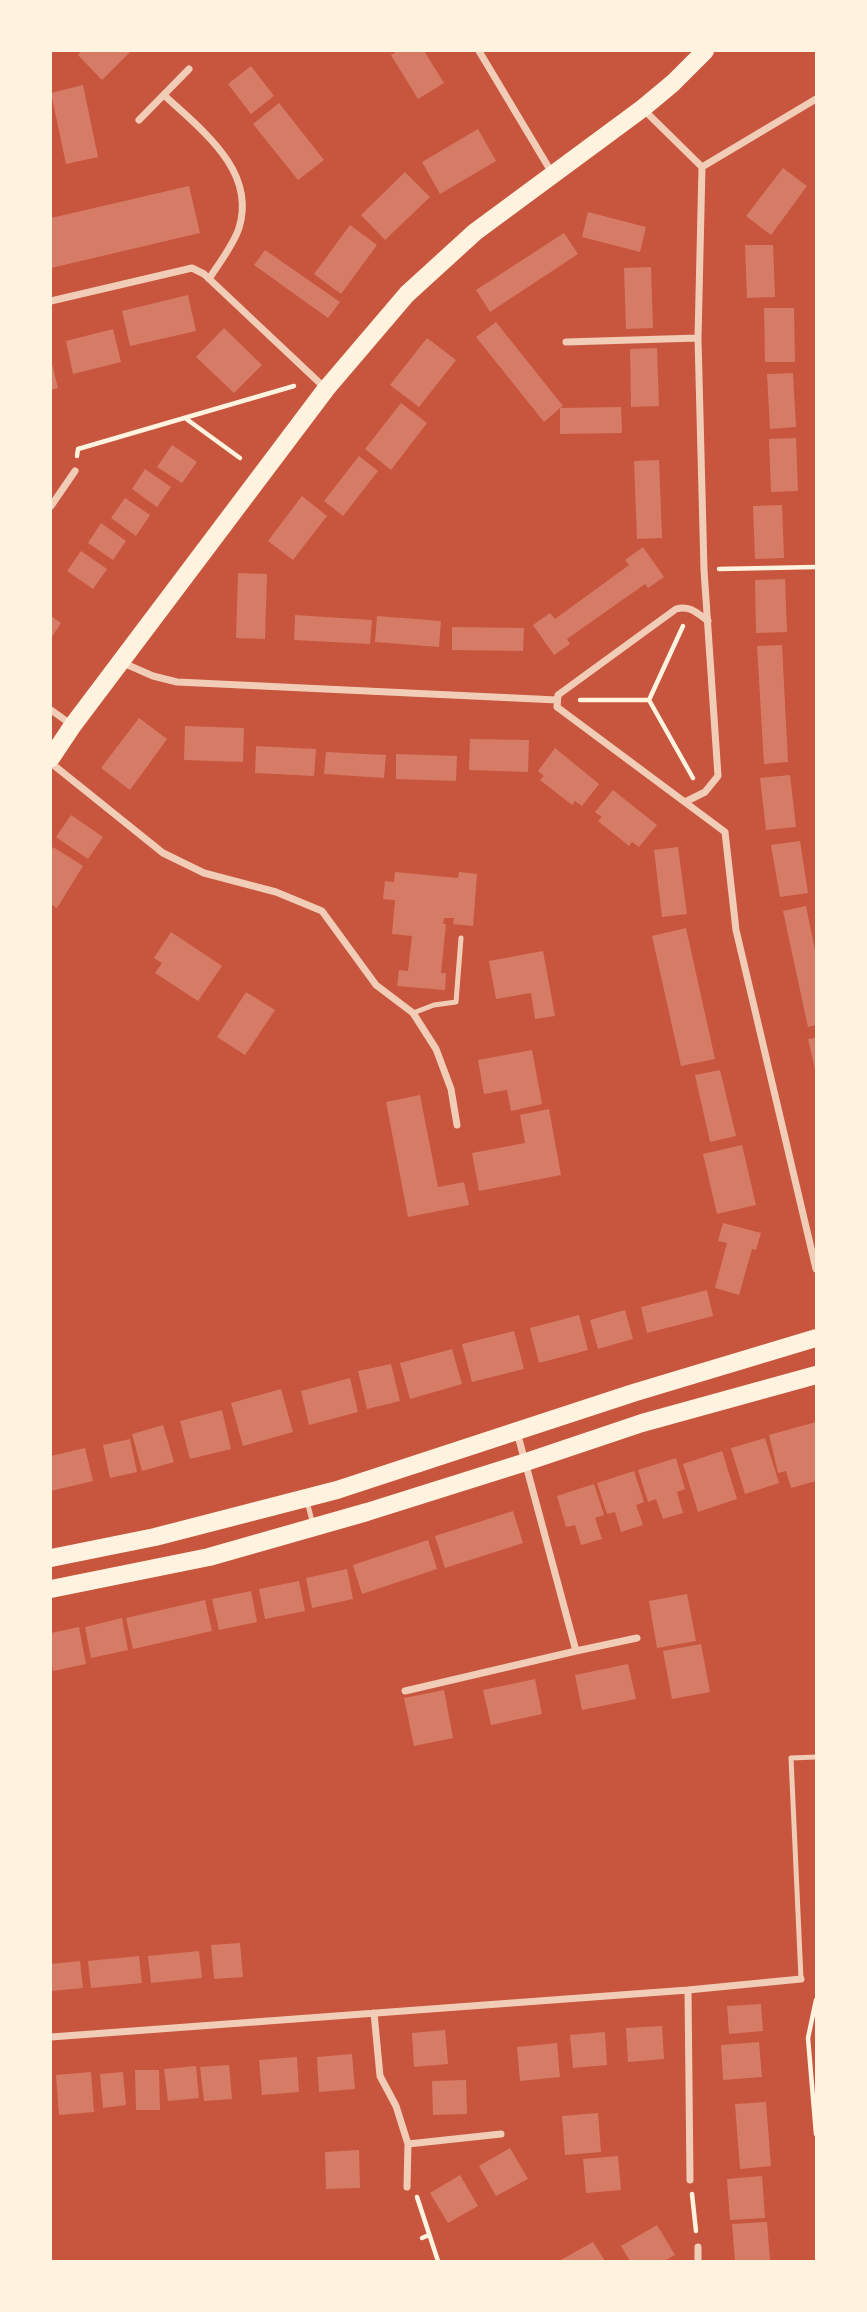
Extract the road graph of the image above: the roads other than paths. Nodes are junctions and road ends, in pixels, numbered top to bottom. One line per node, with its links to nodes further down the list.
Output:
1 (479, 51): 9 (street)
2 (705, 51): 6 (main road)
3 (189, 69): 4 (street)
4 (164, 94): 7 (street); 10 (street)
5 (816, 99): 8 (street)
6 (643, 108): 8 (street); 9 (main road)
7 (139, 120)
8 (702, 167): 12 (street)
9 (553, 175): 14 (main road)
10 (209, 279): 11 (street); 14 (street)
11 (51, 301)
12 (698, 338): 13 (street); 17 (street)
13 (566, 342)
14 (326, 388): 18 (main road)
15 (75, 471): 16 (street)
16 (51, 506)
17 (708, 621): 19 (street); 23 (street)
18 (121, 661): 19 (street); 21 (main road)
19 (557, 701): 23 (street)
20 (51, 710): 21 (street)
21 (73, 725): 22 (main road)
22 (51, 761): 25 (street)
23 (685, 802): 27 (street)
24 (461, 938): 25 (lane)
25 (412, 1013): 26 (street)
26 (457, 1125)
27 (816, 1269)
28 (816, 1338): 30 (main road)
29 (816, 1375): 31 (main road)
30 (516, 1431): 31 (street); 32 (main road)
31 (526, 1462): 33 (main road); 37 (street)
32 (306, 1498): 33 (lane); 34 (main road)
33 (313, 1527): 35 (main road)
34 (51, 1558)
35 (51, 1589)
36 (637, 1638): 37 (street)
37 (576, 1651): 38 (street)
38 (405, 1691)
39 (816, 1757): 40 (lane)
40 (801, 1979): 41 (street)
41 (688, 1990): 42 (street); 46 (street)
42 (374, 2013): 43 (street); 45 (street)
43 (51, 2037)
44 (501, 2134): 45 (street)
45 (408, 2144): 47 (street)
46 (690, 2180)
47 (407, 2186)
48 (698, 2247): 49 (street)
49 (698, 2261)

